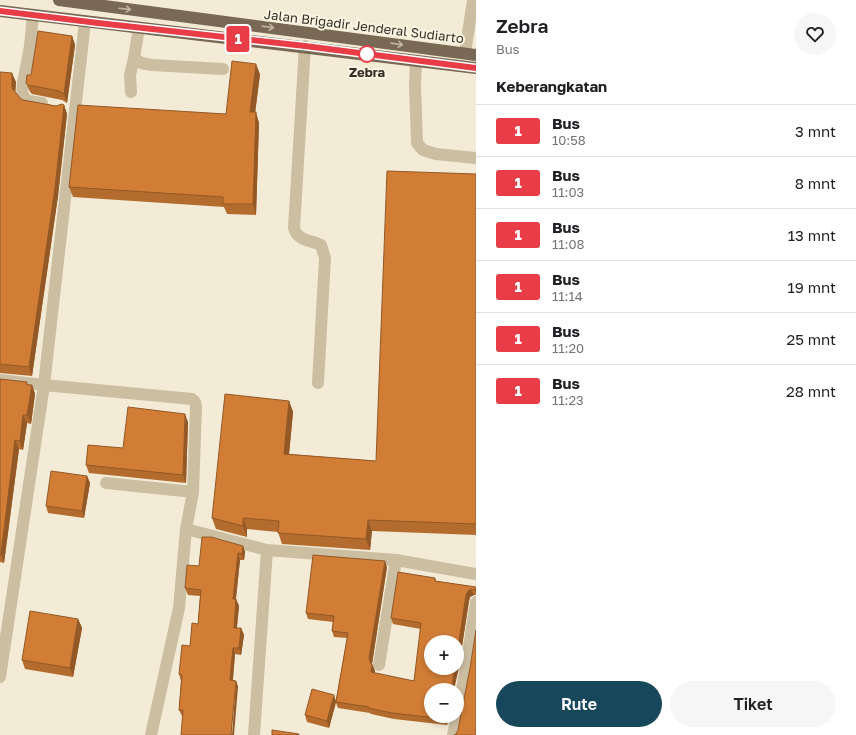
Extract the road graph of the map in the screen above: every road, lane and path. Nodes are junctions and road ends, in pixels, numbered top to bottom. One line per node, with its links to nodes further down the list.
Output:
1 (59, 0): 8 (main road, Jalan Brigadir Jenderal Sudiarto, one-way to 8)
2 (473, 0): 8 (street)
3 (0, 11): 4 (main road)
4 (33, 15): 5 (main road); 14 (street)
5 (85, 22): 6 (main road); 18 (street)
6 (139, 28): 7 (main road); 9 (street)
7 (305, 46): 10 (main road); 17 (street)
8 (471, 54)
9 (134, 58): 12 (street); 13 (street)
10 (416, 61): 11 (main road); 15 (street)
11 (476, 68)
12 (223, 69)
13 (131, 92)
14 (55, 106)
15 (476, 158)
16 (0, 380): 18 (street)
17 (318, 383)
18 (44, 385): 20 (street); 27 (street)
19 (106, 483): 20 (street)
20 (193, 492): 21 (street)
21 (186, 529): 22 (street); 30 (street)
22 (267, 550): 23 (street); 31 (street)
23 (396, 560): 24 (street); 26 (street)
24 (476, 574)
25 (476, 602): 28 (street)
26 (380, 665)
27 (0, 677)
28 (464, 683)
29 (456, 723): 32 (street)
30 (151, 735)
31 (254, 735)
32 (453, 735)

